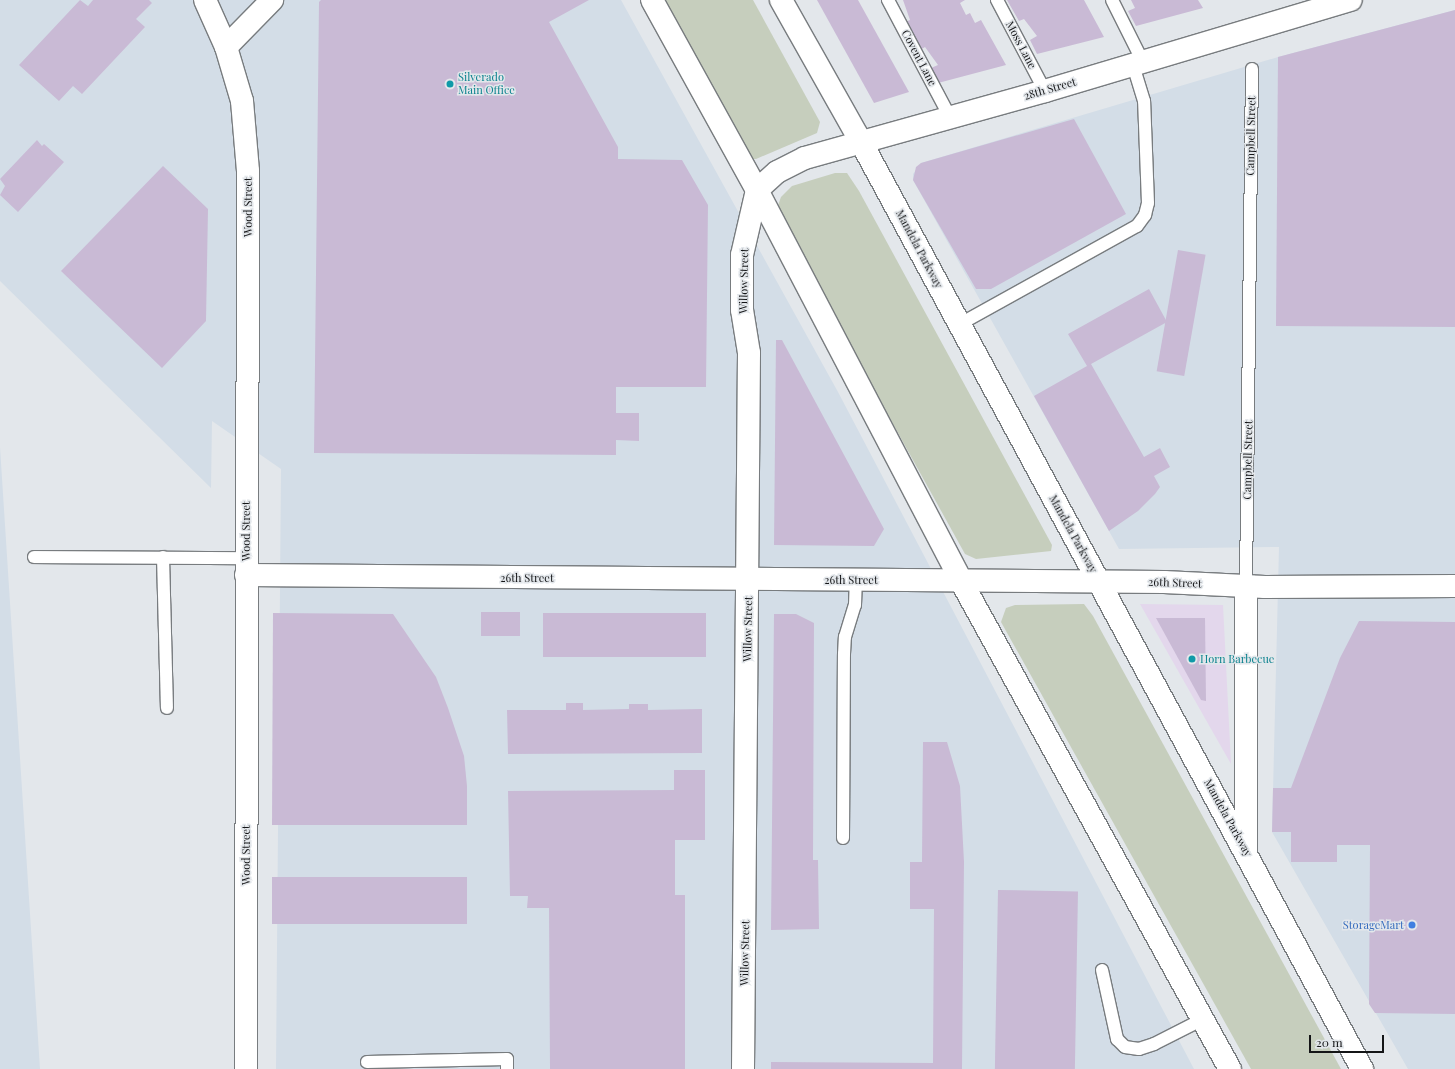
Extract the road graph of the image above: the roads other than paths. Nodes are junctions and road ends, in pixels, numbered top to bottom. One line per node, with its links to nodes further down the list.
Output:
1 (205, 0): 9 (street, Wood Street)
2 (272, 0): 9 (street)
3 (652, 0): 15 (street)
4 (781, 0): 14 (street, Mandela Parkway)
5 (888, 0): 13 (lane, Covent Lane)
6 (997, 0): 12 (lane, Moss Lane)
7 (1112, 0): 10 (lane)
8 (1338, 2): 10 (street, 28th Street)
9 (226, 47): 19 (street, Wood Street)
10 (1138, 63): 12 (street, 28th Street); 16 (lane)
11 (1252, 69): 24 (lane, Campbell Street)
12 (1045, 91): 13 (street, 28th Street)
13 (950, 117): 14 (street, 28th Street)
14 (861, 142): 15 (street, 28th Street); 16 (street, Mandela Parkway)
15 (757, 190): 20 (street, Willow Street); 22 (street)
16 (960, 324): 23 (street, Mandela Parkway)
17 (34, 557): 18 (lane)
18 (163, 557): 19 (lane); 26 (lane)
19 (246, 566): 20 (street, 26th Street); 32 (street, Wood Street)
20 (748, 578): 21 (street, 26th Street); 34 (street, Willow Street)
21 (856, 580): 22 (street, 26th Street); 27 (lane)
22 (961, 581): 23 (street, 26th Street); 30 (street)
23 (1099, 582): 24 (street, 26th Street); 28 (street, Mandela Parkway)
24 (1246, 586): 25 (street, 26th Street); 28 (street, Campbell Street)
25 (1455, 586)
26 (167, 708)
27 (843, 838)
28 (1246, 851): 36 (street, Mandela Parkway)
29 (1102, 970): 30 (lane)
30 (1203, 1019): 35 (street)
31 (367, 1062): 33 (lane)
32 (246, 1069)
33 (507, 1069)
34 (743, 1069)
35 (1230, 1069)
36 (1362, 1069)

